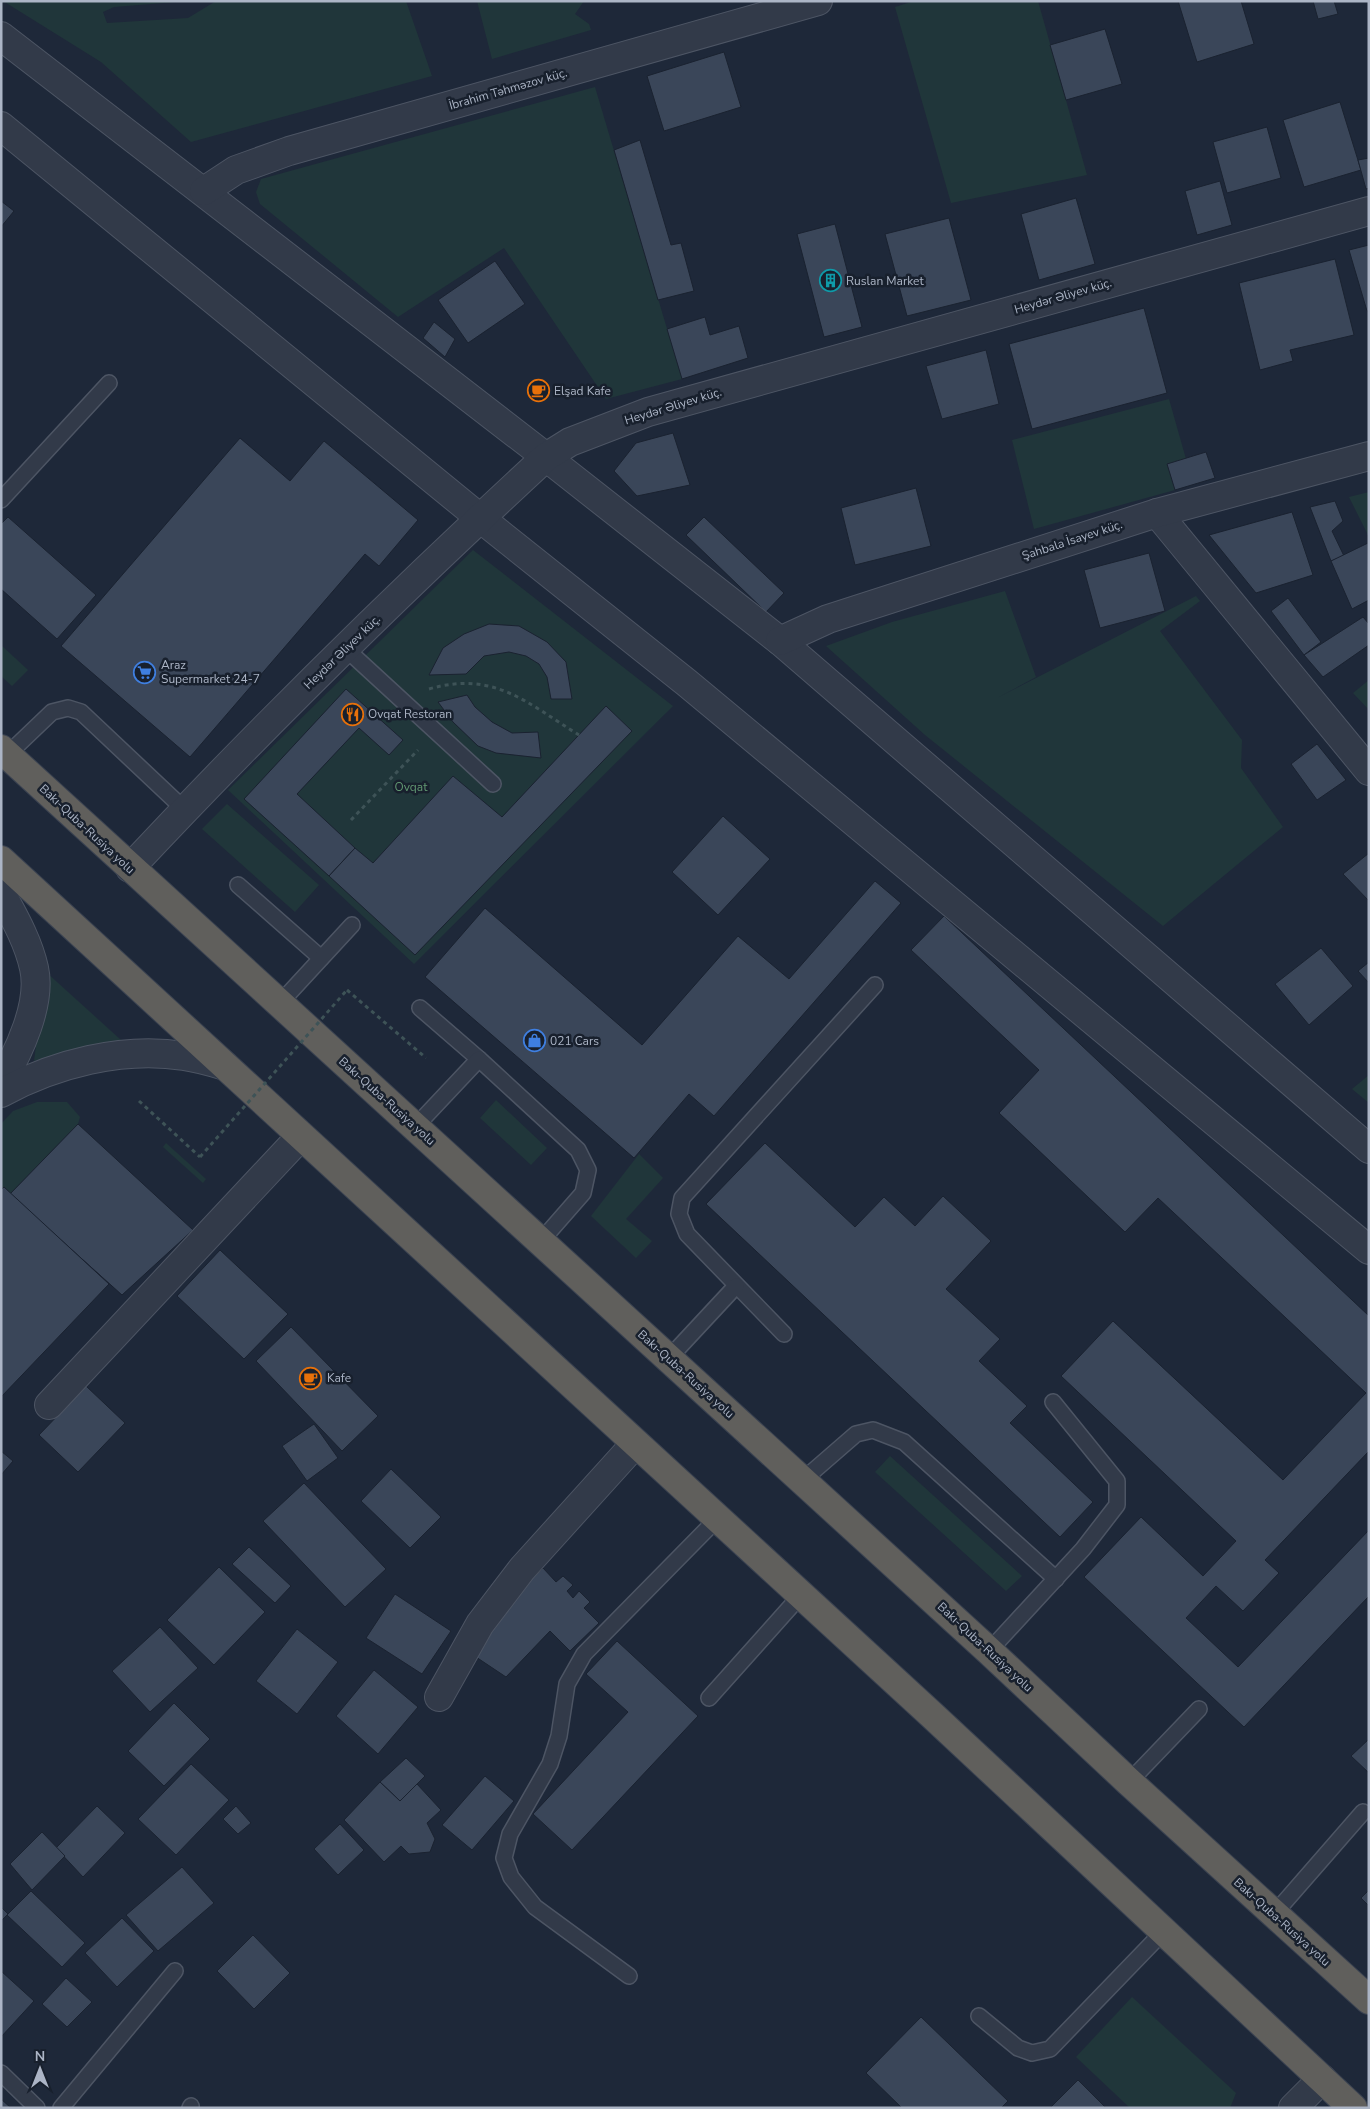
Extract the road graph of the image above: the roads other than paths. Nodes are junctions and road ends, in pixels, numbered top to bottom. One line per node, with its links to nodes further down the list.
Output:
1 (818, 1): 4 (street, İbrahim Təhməzov küç.)
2 (1, 36): 4 (street)
3 (1, 126): 11 (street)
4 (204, 191): 8 (street)
5 (1369, 211): 8 (street, Heydər Əliyev küç.)
6 (109, 383): 9 (lane)
7 (1369, 456): 10 (street, Şahbala İsayev küç.)
8 (546, 457): 11 (street, Heydər Əliyev küç.); 12 (street)
9 (1, 500)
10 (1157, 513): 12 (street, Şahbala İsayev küç.); 15 (street)
11 (480, 518): 13 (street, Heydər Əliyev küç.); 35 (street)
12 (780, 641): 33 (street)
13 (346, 648): 16 (lane); 17 (street, Heydər Əliyev küç.)
14 (4, 752): 17 (lane); 19 (highway, Bakı-Quba-Rusiya yolu)
15 (1369, 771)
16 (493, 784)
17 (185, 810): 19 (street, Heydər Əliyev küç.)
18 (1, 860): 28 (highway)
19 (130, 868): 25 (highway, Bakı-Quba-Rusiya yolu)
20 (238, 885): 23 (lane)
21 (1, 894): 29 (street)
22 (352, 924): 23 (lane)
23 (321, 958): 25 (lane)
24 (875, 985): 36 (lane)
25 (280, 1003): 31 (highway, Bakı-Quba-Rusiya yolu)
26 (420, 1008): 27 (lane)
27 (479, 1060): 31 (lane); 34 (lane)
28 (225, 1066): 30 (street); 32 (highway)
29 (1, 1082)
30 (1, 1093)
31 (415, 1127): 34 (highway, Bakı-Quba-Rusiya yolu)
32 (301, 1136): 40 (street); 41 (highway)
33 (1369, 1149)
34 (541, 1242): 38 (highway, Bakı-Quba-Rusiya yolu)
35 (1369, 1250)
36 (736, 1286): 37 (lane); 38 (lane)
37 (784, 1334)
38 (669, 1358): 42 (highway, Bakı-Quba-Rusiya yolu)
39 (1053, 1402): 44 (lane)
40 (49, 1404)
41 (635, 1444): 43 (highway); 47 (street)
42 (802, 1480): 44 (lane); 46 (highway, Bakı-Quba-Rusiya yolu)
43 (717, 1519): 45 (highway); 55 (lane)
44 (1056, 1579): 46 (lane)
45 (801, 1595): 48 (lane); 53 (highway)
46 (989, 1651): 50 (highway, Bakı-Quba-Rusiya yolu)
47 (439, 1697)
48 (709, 1698)
49 (1200, 1709): 50 (lane)
50 (1129, 1782): 52 (highway, Bakı-Quba-Rusiya yolu)
51 (1363, 1812): 52 (lane)
52 (1274, 1914): 56 (highway, Bakı-Quba-Rusiya yolu)
53 (1163, 1932): 57 (lane); 59 (highway)
54 (175, 1971): 61 (lane)
55 (629, 1976)
56 (1369, 2000)
57 (979, 2016)
58 (1, 2073): 60 (lane)
59 (1322, 2079): 62 (street); 63 (highway)
60 (37, 2108)
61 (61, 2108)
62 (1293, 2108)
63 (1353, 2108)

